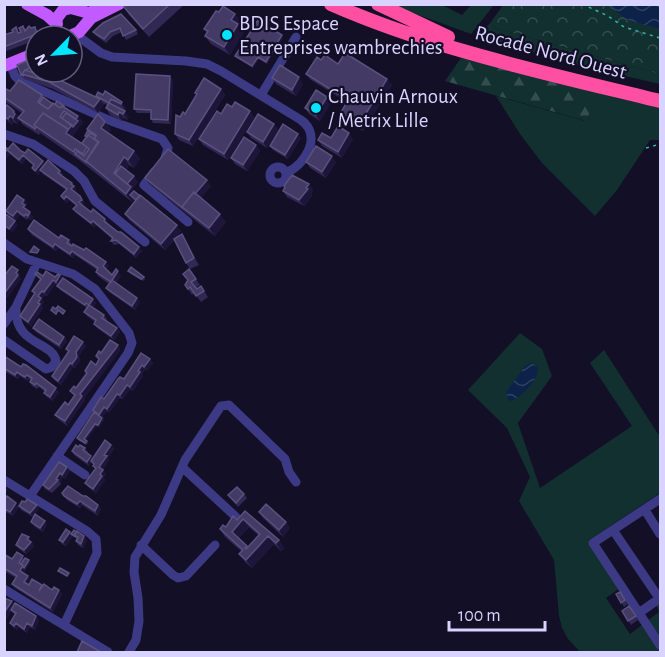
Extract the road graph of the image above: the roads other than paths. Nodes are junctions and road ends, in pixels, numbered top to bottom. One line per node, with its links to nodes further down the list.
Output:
1 (107, 4): 7 (main road)
2 (119, 4): 11 (main road)
3 (331, 4): 14 (highway, Rocade Nord Ouest)
4 (353, 4): 14 (highway, Rocade Nord Ouest)
5 (378, 4): 14 (highway)
6 (28, 5): 7 (main road); 8 (main road)
7 (71, 10): 9 (main road); 10 (main road)
8 (53, 24)
9 (57, 24)
10 (81, 24)
11 (84, 25)
12 (296, 37): 19 (street)
13 (84, 39): 19 (street)
14 (449, 40): 15 (highway, Rocade Nord Ouest)
15 (479, 51): 18 (highway, Rocade Nord Ouest); 20 (highway, Rocade Nord Ouest)
16 (24, 59): 17 (main road)
17 (7, 65): 23 (street)
18 (660, 92)
19 (261, 95): 22 (street)
20 (660, 101)
21 (4, 134): 24 (street)
22 (286, 173)
23 (188, 222)
24 (145, 242)
25 (4, 243): 26 (street)
26 (37, 263): 27 (street); 30 (street)
27 (16, 307): 28 (street); 29 (street)
28 (4, 324)
29 (4, 340)
30 (57, 456): 32 (street); 35 (street)
31 (182, 467): 34 (street); 38 (street); 41 (street)
32 (85, 475)
33 (4, 480): 35 (street)
34 (296, 482)
35 (30, 496): 46 (street)
36 (660, 499): 37 (street)
37 (645, 510): 39 (street); 40 (street)
38 (236, 517)
39 (613, 530): 44 (street); 45 (street)
40 (660, 534)
41 (141, 545): 42 (street); 49 (street)
42 (215, 545)
43 (4, 589): 46 (street)
44 (660, 598): 45 (street)
45 (639, 613): 47 (street)
46 (64, 625): 48 (street)
47 (660, 645)
48 (108, 652)
49 (129, 652)

